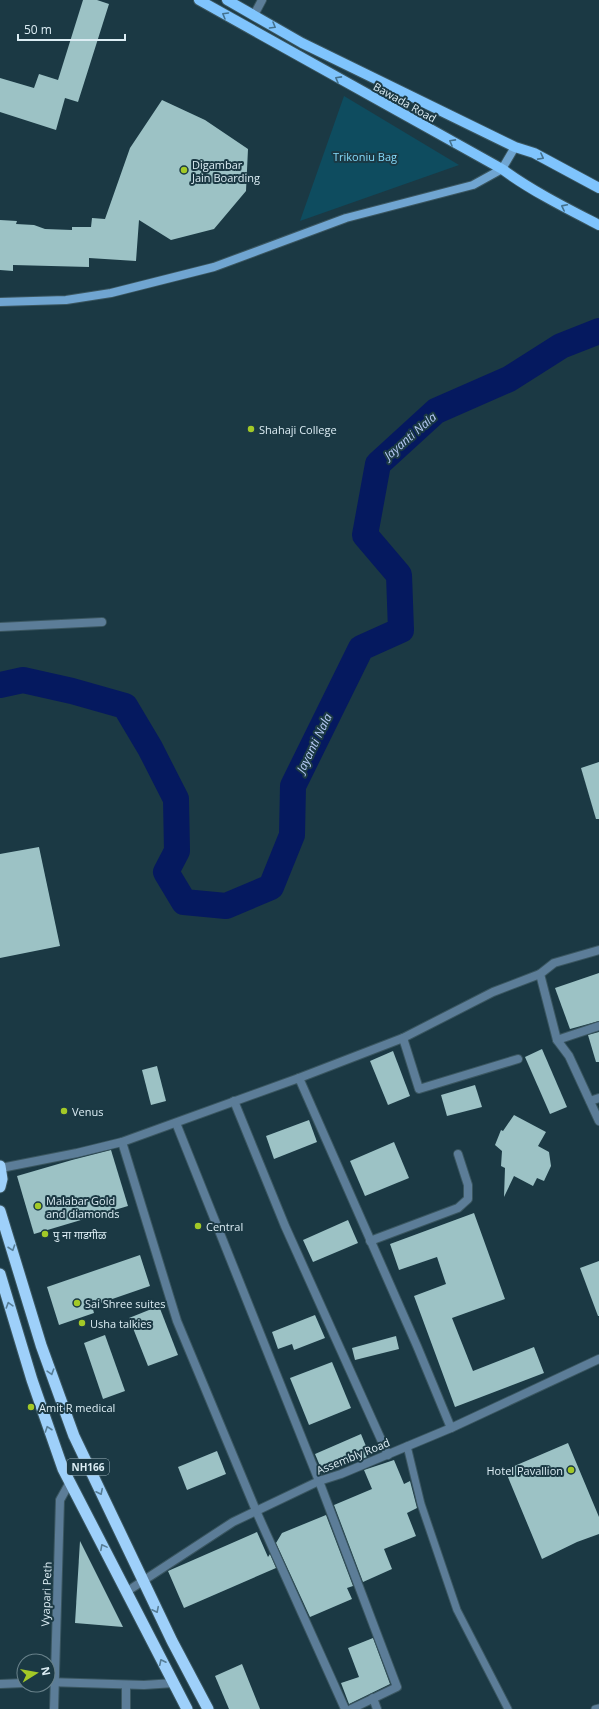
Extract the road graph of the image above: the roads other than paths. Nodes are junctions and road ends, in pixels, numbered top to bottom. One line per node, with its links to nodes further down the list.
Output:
1 (199, 0): 6 (main road, Bawada Road, one-way to 1)
2 (227, 0): 4 (main road, Bawada Road)
3 (262, 0): 4 (street)
4 (254, 15): 5 (main road, Bawada Road, one-way to 5)
5 (514, 147): 6 (main road); 7 (main road, Bawada Road, one-way to 7)
6 (502, 169): 8 (main road, Bawada Road, one-way to 6); 9 (main road)
7 (599, 188)
8 (599, 225)
9 (0, 302)
10 (102, 622): 11 (street)
11 (0, 628)
12 (599, 950): 13 (street)
13 (540, 974): 15 (street); 16 (street)
14 (599, 1026): 16 (street)
15 (403, 1038): 17 (street); 18 (street)
16 (557, 1040): 21 (street)
17 (518, 1059)
18 (299, 1078): 20 (street); 29 (street)
19 (599, 1098): 21 (street)
20 (234, 1101): 23 (street); 34 (street)
21 (590, 1101): 22 (street)
22 (599, 1120)
23 (176, 1123): 24 (street); 35 (street)
24 (122, 1142): 26 (street); 37 (street)
25 (458, 1154): 29 (street)
26 (0, 1167): 27 (highway)
27 (0, 1187)
28 (0, 1211): 38 (highway, NH166, one-way to 38)
29 (370, 1241): 32 (street)
30 (0, 1274): 36 (highway, NH166, one-way to 30)
31 (599, 1359): 32 (street, Assembly Road)
32 (451, 1428): 33 (street, Assembly Road)
33 (407, 1446): 34 (street, Assembly Road); 56 (lane)
34 (388, 1455): 35 (street, Assembly Road)
35 (319, 1481): 37 (street, Assembly Road); 47 (street)
36 (70, 1482): 39 (highway, NH166, one-way to 36); 40 (street, Vyapari Peth)
37 (257, 1513): 38 (street, Assembly Road); 53 (street)
38 (143, 1583): 39 (street, Assembly Road); 52 (highway, NH166, one-way to 52)
39 (126, 1592): 43 (highway, NH166, one-way to 39)
40 (52, 1653)
41 (56, 1682): 45 (street)
42 (16, 1683): 44 (street)
43 (174, 1683): 45 (street); 51 (highway, NH166)
44 (0, 1684)
45 (126, 1685): 50 (street)
46 (52, 1693): 49 (street, Vyapari Peth)
47 (373, 1698): 54 (street); 55 (street)
48 (599, 1708): 57 (lane)
49 (54, 1709)
50 (126, 1709)
51 (187, 1709)
52 (208, 1709)
53 (345, 1709)
54 (351, 1709)
55 (377, 1709)
56 (508, 1709)
57 (595, 1709)

